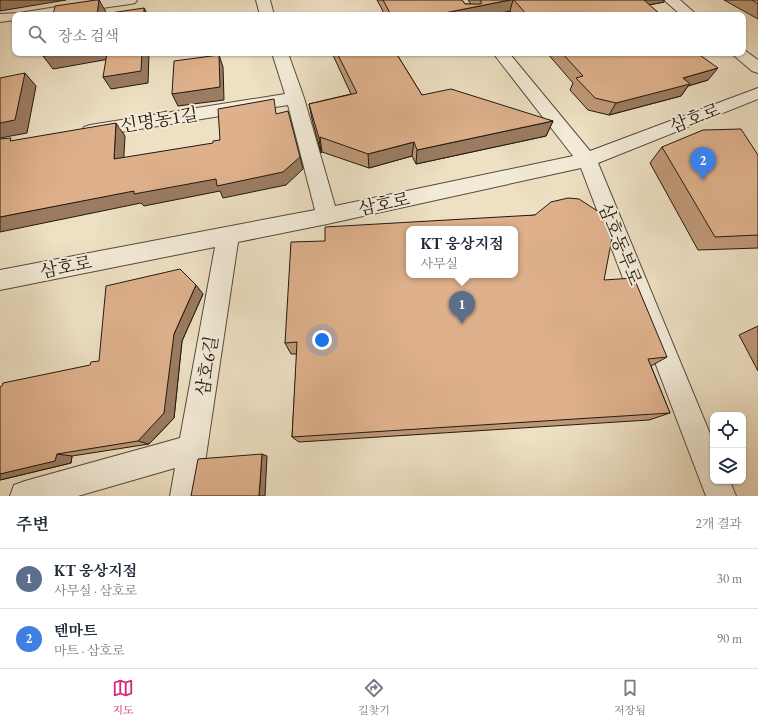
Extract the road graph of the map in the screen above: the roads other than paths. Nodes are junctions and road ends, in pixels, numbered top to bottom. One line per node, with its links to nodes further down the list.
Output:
1 (130, 0): 4 (street)
2 (263, 0): 6 (street)
3 (671, 0): 7 (street)
4 (69, 4): 5 (street)
5 (36, 12)
6 (267, 12)
7 (686, 12)
8 (12, 16): 9 (street)
9 (0, 18)
10 (281, 56): 15 (street)
11 (503, 56): 17 (street, 삼호동부로)
12 (743, 56): 13 (street)
13 (758, 68)
14 (758, 93): 17 (street, 삼호로)
15 (294, 98): 16 (street, 신명동1길); 18 (street)
16 (78, 133)
17 (587, 160): 18 (street, 삼호로); 22 (street, 삼호동부로)
18 (327, 216): 19 (street, 삼호로)
19 (228, 235): 20 (street, 삼호로); 21 (street, 삼호6길)
20 (0, 280)
21 (193, 449): 24 (street); 25 (street, 삼호6길)
22 (710, 469)
23 (716, 484): 26 (street)
24 (25, 496)
25 (185, 496)
26 (721, 496)

